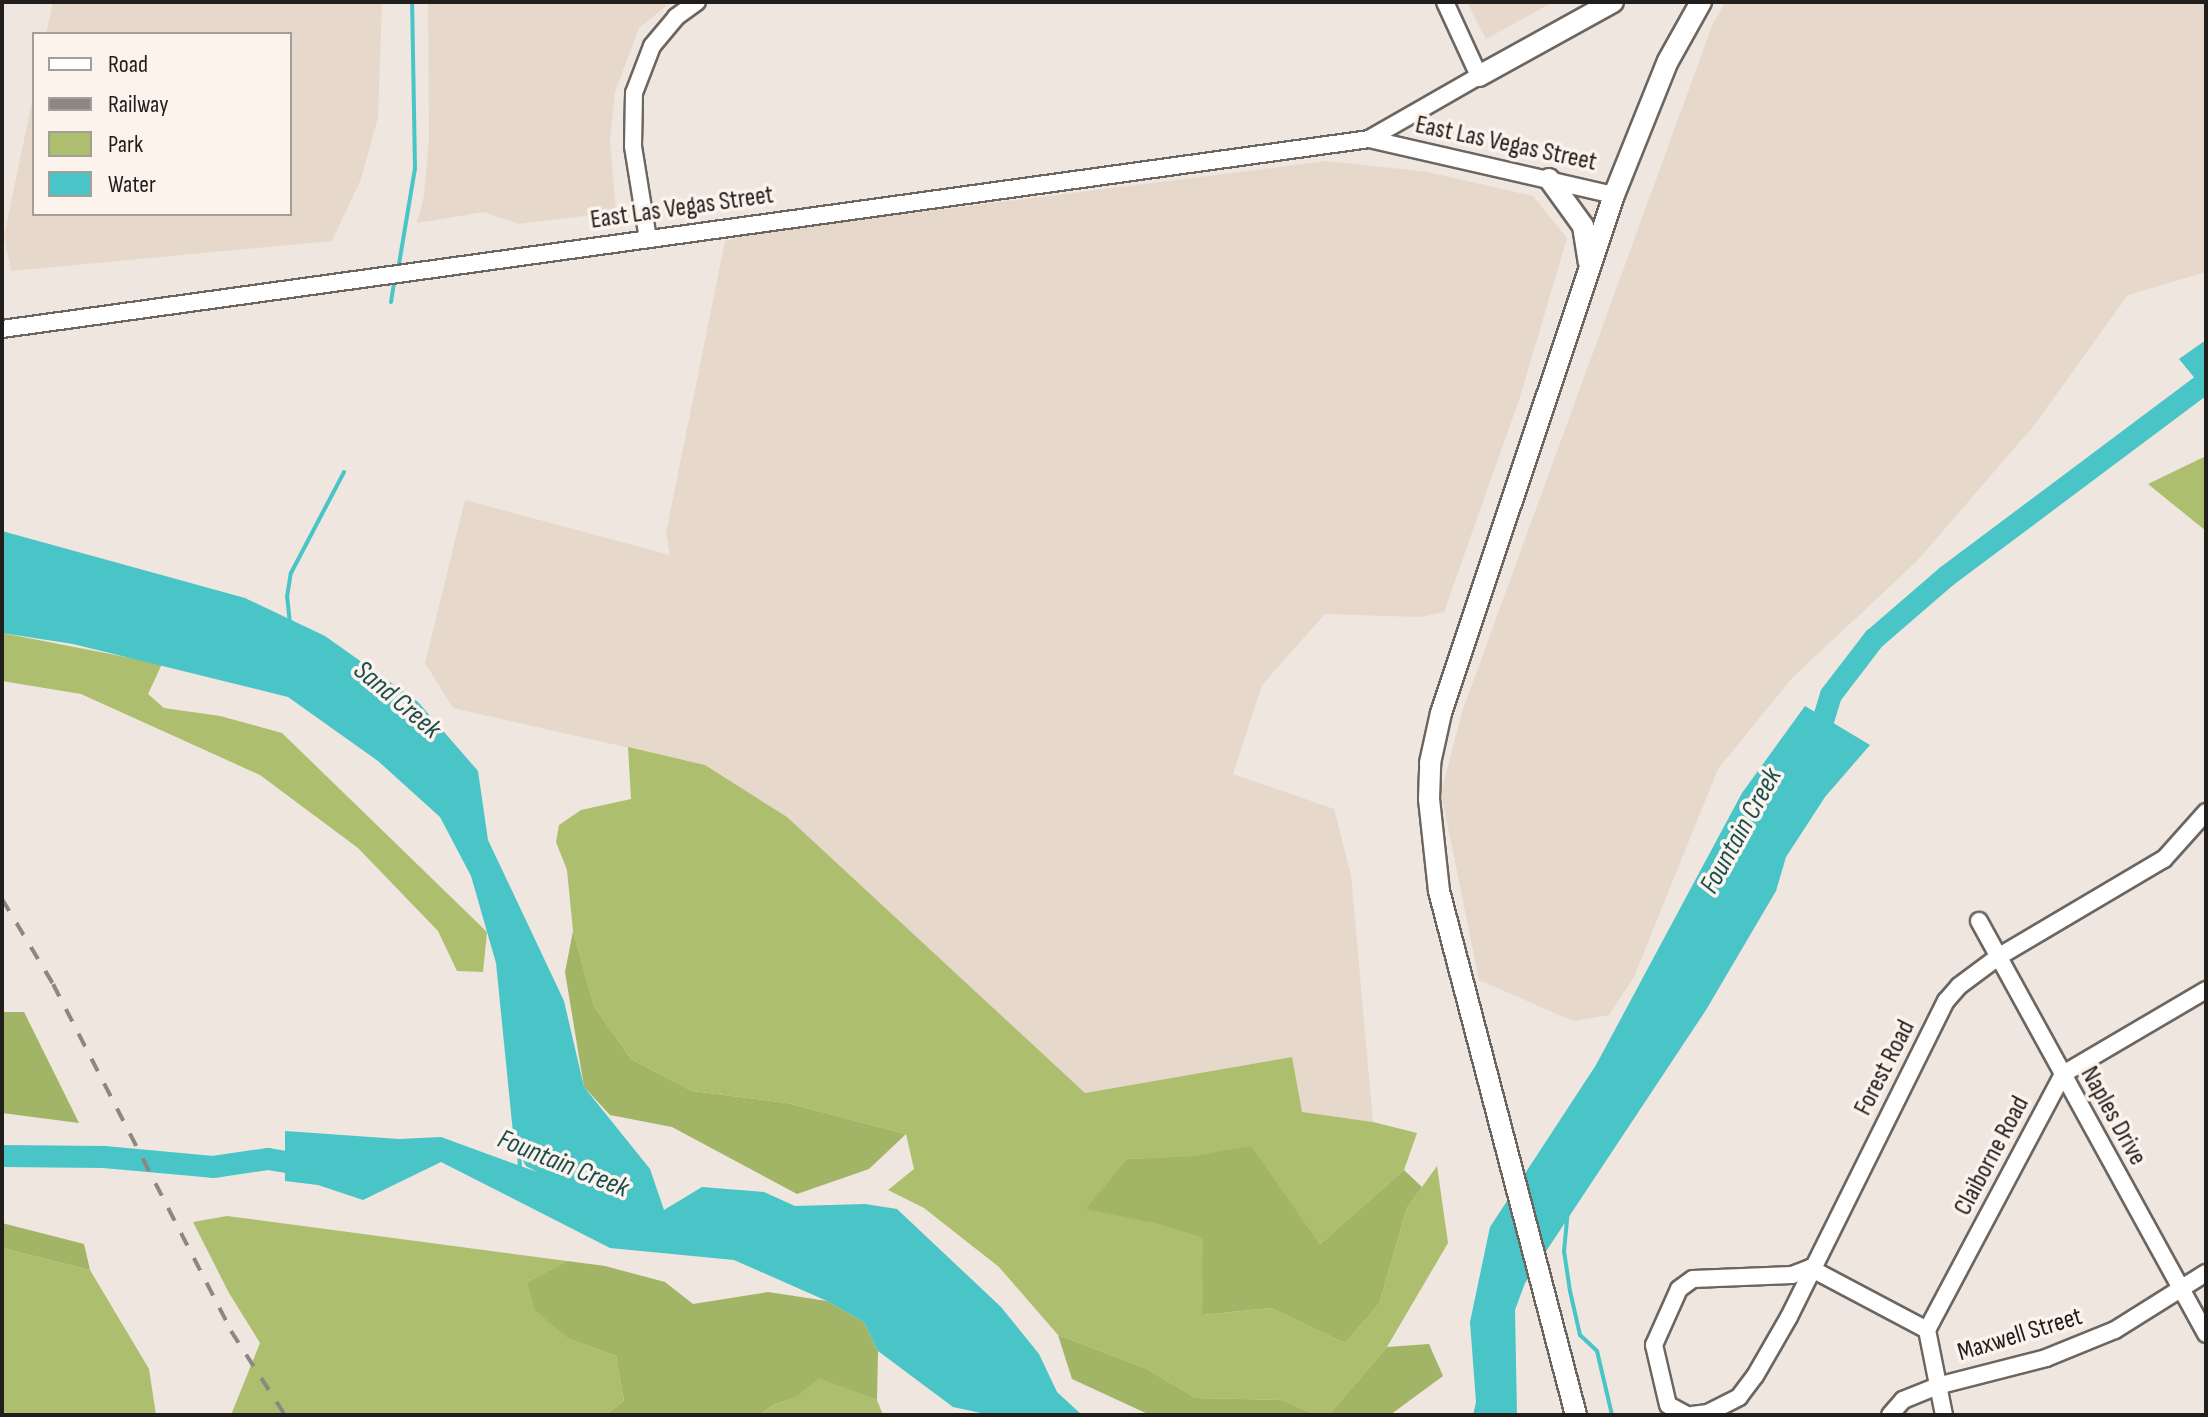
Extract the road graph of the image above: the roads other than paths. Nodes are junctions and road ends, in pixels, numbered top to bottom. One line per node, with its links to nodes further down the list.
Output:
1 (697, 2): 9 (street)
2 (1445, 2): 5 (street)
3 (1613, 2): 5 (main road)
4 (1701, 2): 8 (main road, East Las Vegas Street)
5 (1479, 76): 6 (street, East Las Vegas Street)
6 (1369, 139): 7 (street, East Las Vegas Street); 9 (street, East Las Vegas Street)
7 (1549, 179): 8 (street, East Las Vegas Street); 10 (main road)
8 (1614, 195): 10 (main road)
9 (648, 239): 11 (street, East Las Vegas Street)
10 (1590, 272): 23 (main road)
11 (2, 329)
12 (2206, 812): 14 (street, Forest Road)
13 (1979, 921): 14 (street, Naples Drive)
14 (1998, 957): 16 (street, Naples Drive); 17 (street, Forest Road)
15 (2206, 990): 16 (street)
16 (2063, 1074): 19 (street, Naples Drive); 20 (street, Claiborne Road)
17 (1810, 1268): 20 (street); 24 (street, Forest Road); 24 (street, Forest Road)
18 (2206, 1273): 19 (street, Maxwell Street)
19 (2180, 1288): 21 (street, Naples Drive); 22 (street, Maxwell Street)
20 (1927, 1330): 22 (street)
21 (2206, 1334)
22 (1937, 1386): 25 (street, Maxwell Street); 26 (street)
23 (1576, 1415)
24 (1689, 1415)
25 (1890, 1415)
26 (1944, 1415)

